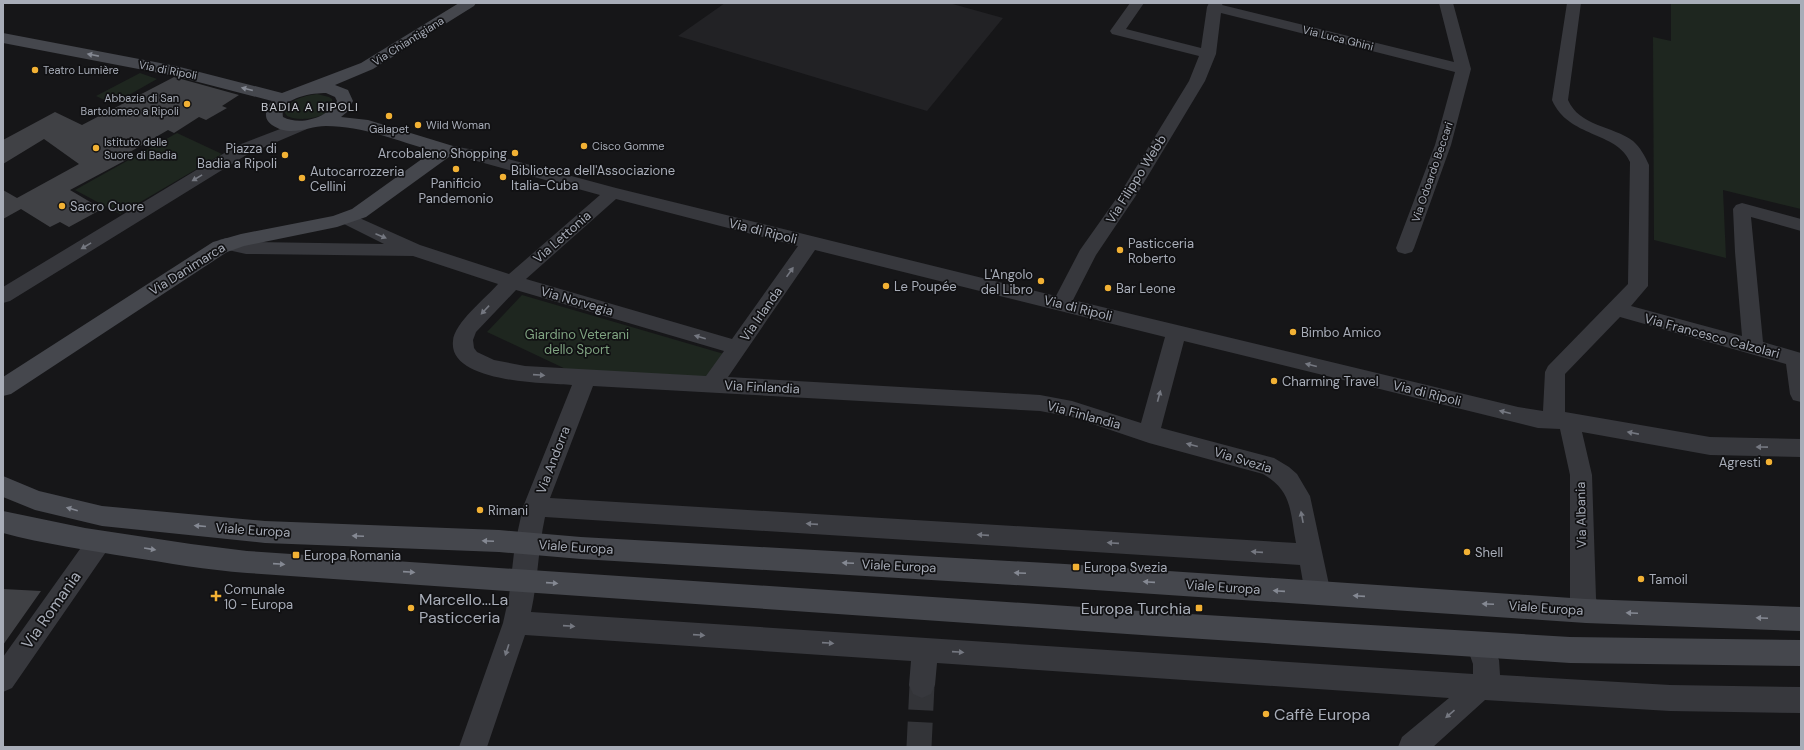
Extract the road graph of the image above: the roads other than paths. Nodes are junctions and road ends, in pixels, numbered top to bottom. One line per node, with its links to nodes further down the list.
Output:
1 (469, 3): 8 (main road, Via Chiantigiana)
2 (1137, 3): 7 (street)
3 (1446, 3): 9 (street, Via Odoardo Beccari)
4 (1574, 3): 29 (street, Via Albania)
5 (1215, 5): 7 (street, Via Filippo Webb); 9 (street, Via Luca Ghini)
6 (3, 38): 11 (main road, Via di Ripoli, one-way to 6)
7 (1208, 54): 28 (street, Via Filippo Webb)
8 (367, 66): 10 (main road, Via Chiantigiana); 12 (main road, Via Chiantigiana)
9 (1463, 69): 24 (street, Via Odoardo Beccari)
10 (310, 89): 11 (main road); 12 (main road)
11 (285, 99): 13 (main road)
12 (344, 100): 14 (main road); 15 (main road)
13 (274, 115): 16 (main road); 17 (street)
14 (323, 121): 15 (main road, Via di Ripoli); 16 (main road)
15 (362, 124): 18 (main road, Via di Ripoli)
16 (301, 126): 17 (street)
17 (242, 150): 27 (street, one-way to 27)
18 (446, 150): 19 (street, Via di Ripoli); 20 (main road, Via Danimarca)
19 (613, 193): 22 (street, Via di Ripoli); 26 (street, Via Lettonia)
20 (346, 218): 23 (main road, Via Danimarca); 25 (street, Via Norvegia, one-way to 25)
21 (1801, 224): 31 (street)
22 (810, 243): 28 (street, Via di Ripoli); 32 (street, Via Irlanda, one-way to 22)
23 (226, 244): 25 (street, Via Norvegia); 35 (main road, Via Danimarca)
24 (1405, 248)
25 (417, 251): 26 (street, Via Norvegia)
26 (512, 282): 32 (street, Via Norvegia, one-way to 26); 33 (street, Via Finlandia, one-way to 33)
27 (3, 296)
28 (1062, 304): 30 (street, Via di Ripoli)
29 (1618, 309): 31 (street, Via Francesco Calzolari); 37 (street, Via Albania)
30 (1176, 332): 37 (street, Via di Ripoli, one-way to 30); 38 (street, one-way to 30)
31 (1754, 347): 36 (street, Via Francesco Calzolari)
32 (738, 348): 34 (street, Via Irlanda)
33 (585, 379): 34 (street, Via Finlandia); 41 (street, Via Andorra)
34 (712, 384): 38 (street, Via Finlandia)
35 (3, 388)
36 (1801, 394)
37 (1562, 420): 39 (street, Via di Ripoli, one-way to 37); 48 (street, Via Albania)
38 (1149, 434): 45 (street, Via Svezia, one-way to 38)
39 (1801, 448)
40 (3, 486): 44 (main road, Viale Europa, one-way to 40)
41 (535, 507): 44 (street, Via Andorra); 45 (street, one-way to 41)
42 (3, 522): 43 (main road)
43 (99, 542): 46 (main road, one-way to 46); 54 (street, Via Romania)
44 (527, 544): 46 (street, Via Andorra); 47 (main road, Viale Europa, one-way to 44)
45 (1310, 555): 47 (street, Via Svezia)
46 (524, 580): 50 (street, Via Andorra); 51 (main road, one-way to 51)
47 (1318, 594): 48 (main road, Viale Europa, one-way to 47)
48 (1586, 611): 49 (main road, Viale Europa, one-way to 48)
49 (1801, 619)
50 (516, 623): 52 (street, one-way to 52); 58 (street, Via Andorra, one-way to 58)
51 (1479, 644): 53 (main road); 56 (street)
52 (925, 649): 55 (street); 56 (street, one-way to 56)
53 (1801, 653)
54 (3, 679)
55 (922, 685)
56 (1479, 687): 57 (street); 59 (street, one-way to 59)
57 (1801, 700)
58 (473, 747)
59 (1412, 747)

